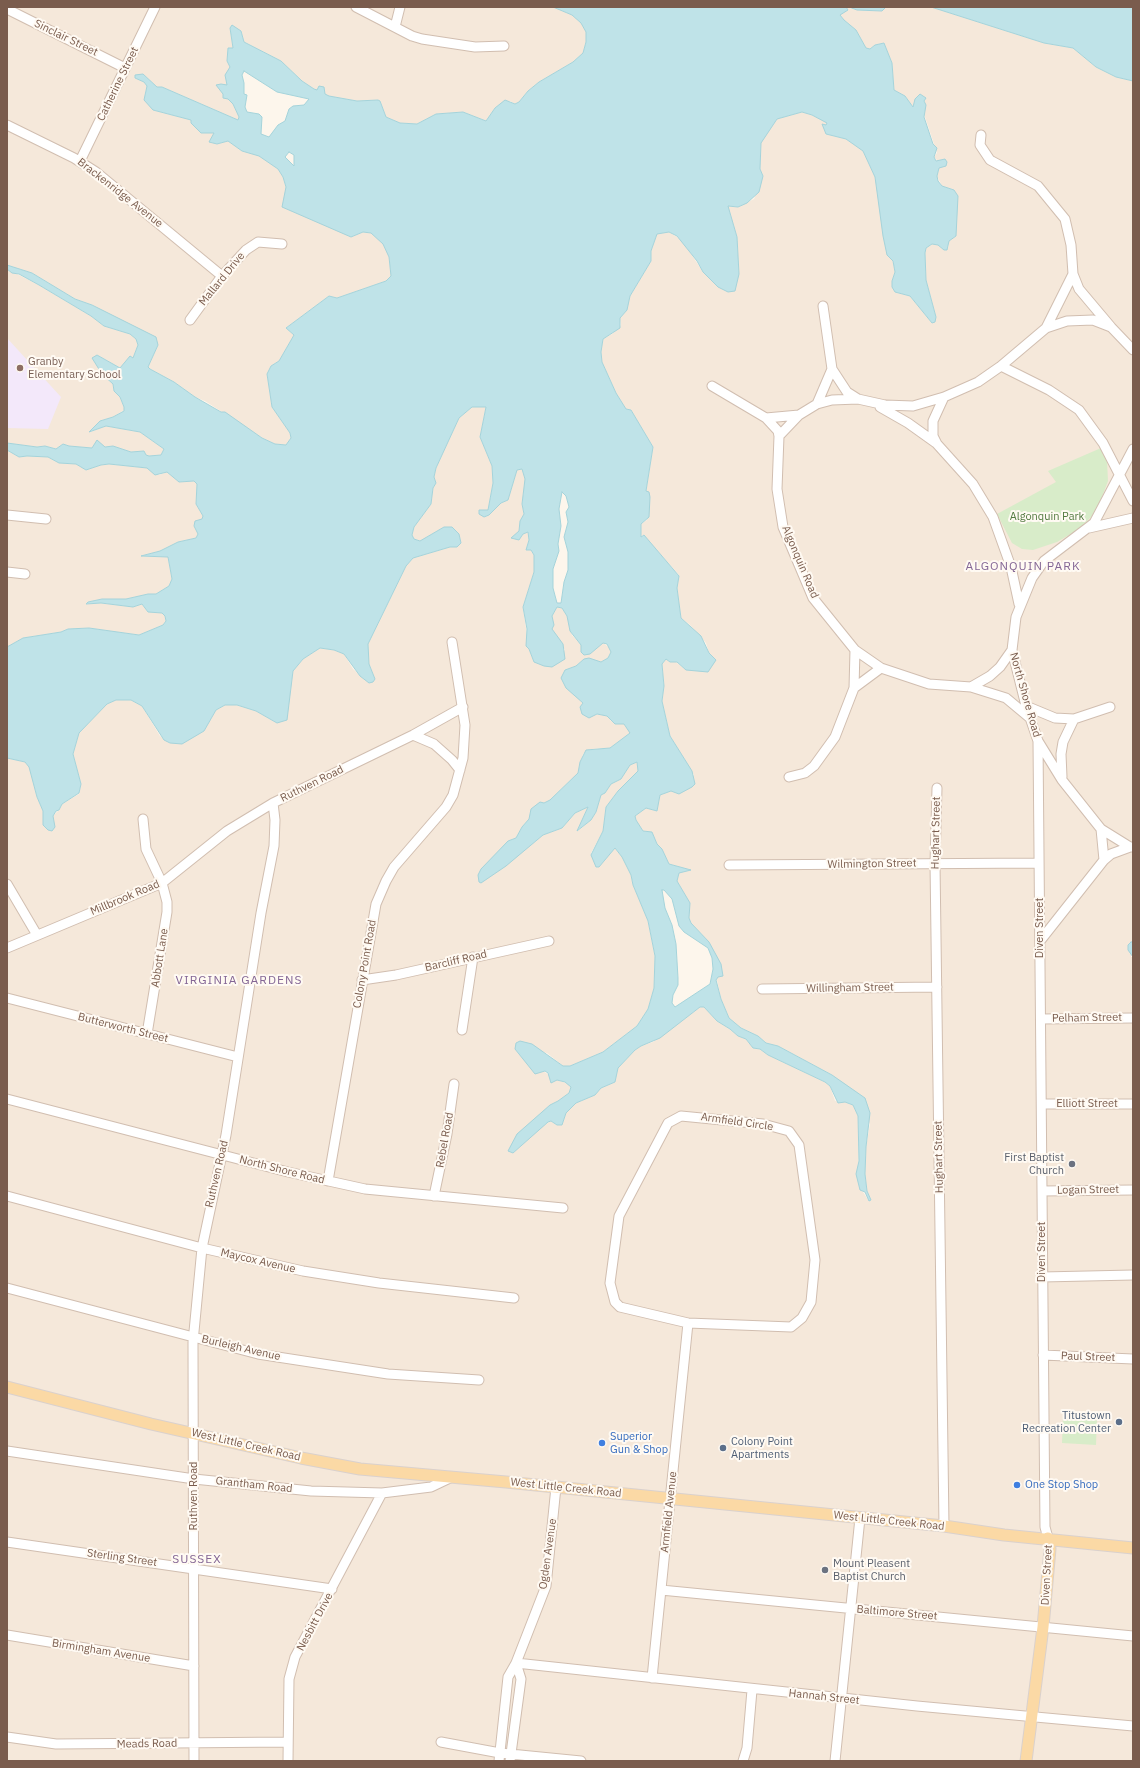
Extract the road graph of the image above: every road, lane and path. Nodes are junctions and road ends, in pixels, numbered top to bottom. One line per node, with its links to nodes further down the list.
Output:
1 (155, 7): 7 (street, Catherine Street)
2 (356, 7): 5 (street)
3 (400, 7): 5 (street)
4 (7, 9): 7 (street, Sinclair Street)
5 (395, 27): 6 (street)
6 (504, 46)
7 (126, 68): 10 (street, Catherine Street)
8 (7, 125): 10 (street, Brackenridge Avenue)
9 (981, 135): 12 (street)
10 (80, 161): 13 (street, Brackenridge Avenue)
11 (282, 244): 13 (street, Mallard Drive)
12 (1073, 274): 16 (street); 17 (street)
13 (222, 276): 15 (street, Mallard Drive)
14 (823, 306): 20 (street)
15 (190, 320)
16 (1111, 327): 17 (street); 18 (street)
17 (1046, 328): 19 (street)
18 (1133, 350)
19 (1000, 366): 22 (street); 31 (street)
20 (832, 368): 23 (street); 24 (street)
21 (712, 386): 27 (street)
22 (944, 397): 25 (street); 29 (street)
23 (858, 400): 24 (street); 25 (street)
24 (817, 404): 26 (street)
25 (874, 404): 29 (street)
26 (799, 415): 27 (street); 28 (street)
27 (766, 418): 28 (street)
28 (779, 436): 41 (street, Algonquin Road)
29 (937, 444): 39 (street)
30 (1133, 449): 31 (street, North Shore Road)
31 (1119, 473): 32 (street); 36 (street, North Shore Road)
32 (1133, 501)
33 (7, 515): 35 (street)
34 (1133, 518): 36 (street)
35 (46, 519)
36 (1090, 528): 39 (street, North Shore Road)
37 (7, 572): 38 (street)
38 (25, 574)
39 (1019, 605): 42 (street, North Shore Road)
40 (452, 642): 47 (street, Colony Point Road)
41 (855, 650): 43 (street, Algonquin Road); 45 (street)
42 (1012, 650): 44 (street); 46 (street, North Shore Road)
43 (881, 668): 44 (street, Algonquin Road); 45 (street)
44 (971, 687): 49 (street, Algonquin Road)
45 (854, 688): 54 (street)
46 (1026, 706): 49 (street, North Shore Road); 50 (street)
47 (463, 707): 51 (street, Ruthven Road); 53 (street, Colony Point Road)
48 (1110, 707): 50 (street)
49 (1030, 718): 52 (street, North Shore Road)
50 (1074, 719): 55 (street)
51 (413, 735): 53 (street); 57 (street, Ruthven Road)
52 (1038, 741): 55 (street, North Shore Road); 63 (street, Diven Street)
53 (460, 770): 72 (street, Colony Point Road)
54 (789, 777)
55 (1062, 780): 59 (street, North Shore Road)
56 (937, 788): 62 (street, Hughart Street)
57 (273, 803): 65 (street, Millbrook Road); 80 (street, Ruthven Road)
58 (143, 819): 65 (street, Abbott Lane)
59 (1101, 829): 60 (street, North Shore Road); 61 (street)
60 (1131, 847): 61 (street)
61 (1104, 860): 69 (street)
62 (935, 863): 63 (street, Wilmington Street); 64 (street, Wilmington Street); 73 (street, Hughart Street)
63 (1039, 863): 69 (street, Diven Street)
64 (729, 865)
65 (162, 882): 67 (street, Millbrook Road); 79 (street, Abbott Lane)
66 (7, 884): 67 (street)
67 (36, 935): 70 (street, Millbrook Road)
68 (549, 941): 71 (street, Barcliff Road)
69 (1040, 941): 77 (street, Diven Street)
70 (7, 948)
71 (473, 957): 72 (street, Barcliff Road); 78 (street)
72 (362, 980): 86 (street, Colony Point Road)
73 (937, 987): 74 (street, Willingham Street); 111 (street, Hughart Street)
74 (762, 989)
75 (7, 998): 79 (street, Butterworth Street)
76 (1133, 1018): 77 (street, Pelham Street)
77 (1041, 1019): 83 (street, Diven Street)
78 (462, 1030)
79 (147, 1034): 80 (street, Butterworth Street)
80 (238, 1057): 85 (street, Ruthven Road)
81 (454, 1084): 90 (street, Rebel Road)
82 (7, 1099): 85 (street, North Shore Road)
83 (1042, 1104): 84 (street, Elliott Street); 88 (street, Diven Street)
84 (1133, 1104)
85 (221, 1154): 86 (street, North Shore Road); 92 (street, Ruthven Road)
86 (328, 1181): 90 (street, North Shore Road)
87 (1133, 1190): 88 (street, Logan Street)
88 (1042, 1191): 94 (street, Diven Street)
89 (7, 1196): 92 (street, Maycox Avenue)
90 (434, 1196): 91 (street, North Shore Road)
91 (563, 1208)
92 (202, 1248): 96 (street, Maycox Avenue); 98 (street, Ruthven Road)
93 (1133, 1275): 94 (street)
94 (1042, 1277): 99 (street, Diven Street)
95 (7, 1288): 98 (street, Burleigh Avenue)
96 (514, 1298)
97 (688, 1322): 97 (street, Armfield Circle); 109 (street, Armfield Avenue)
98 (194, 1337): 101 (street, Burleigh Avenue); 103 (street, Ruthven Road)
99 (1043, 1356): 100 (street, Paul Street); 112 (street, Diven Street)
100 (1133, 1359)
101 (479, 1380)
102 (7, 1387): 103 (main road, West Little Creek Road)
103 (194, 1434): 105 (main road, West Little Creek Road); 106 (street, Ruthven Road)
104 (7, 1451): 106 (street, Grantham Road)
105 (454, 1477): 107 (main road, West Little Creek Road); 108 (street, Grantham Road)
106 (194, 1479): 108 (street, Grantham Road); 115 (street, Ruthven Road)
107 (556, 1487): 109 (main road, West Little Creek Road); 122 (street, Ogden Avenue)
108 (382, 1493): 116 (street, Nesbitt Drive)
109 (671, 1499): 110 (main road, West Little Creek Road); 117 (street, Armfield Avenue)
110 (860, 1518): 111 (main road, West Little Creek Road); 118 (street)
111 (944, 1526): 112 (main road, West Little Creek Road)
112 (1048, 1538): 114 (main road, West Little Creek Road); 119 (main road, Diven Street)
113 (7, 1542): 115 (street, Sterling Street)
114 (1133, 1548)
115 (194, 1569): 116 (street, Sterling Street); 123 (street, Ruthven Road)
116 (332, 1589): 130 (street, Nesbitt Drive)
117 (661, 1590): 118 (street, Baltimore Street); 124 (street, Armfield Avenue)
118 (851, 1609): 119 (street, Baltimore Street); 126 (street)
119 (1043, 1627): 121 (street, Baltimore Street); 127 (main road, Diven Street)
120 (7, 1635): 123 (street, Birmingham Avenue)
121 (1133, 1636)
122 (516, 1663): 124 (street, Hannah Street); 133 (street, Ogden Avenue); 134 (street)
123 (194, 1666): 132 (street, Ruthven Road)
124 (652, 1678): 125 (street, Hannah Street)
125 (752, 1690): 126 (street, Hannah Street); 138 (street)
126 (840, 1699): 127 (street, Hannah Street); 139 (street)
127 (1033, 1716): 128 (street, Hannah Street); 140 (main road, Diven Street)
128 (1133, 1726)
129 (7, 1737): 132 (street, Meads Road)
130 (288, 1742): 132 (street, Meads Road); 136 (street, Nesbitt Drive)
131 (441, 1742): 133 (street)
132 (194, 1743): 135 (street, Ruthven Road)
133 (499, 1757): 134 (street)
134 (511, 1757): 137 (street)
135 (194, 1761)
136 (288, 1761)
137 (581, 1761)
138 (743, 1761)
139 (835, 1761)
140 (1026, 1761)

